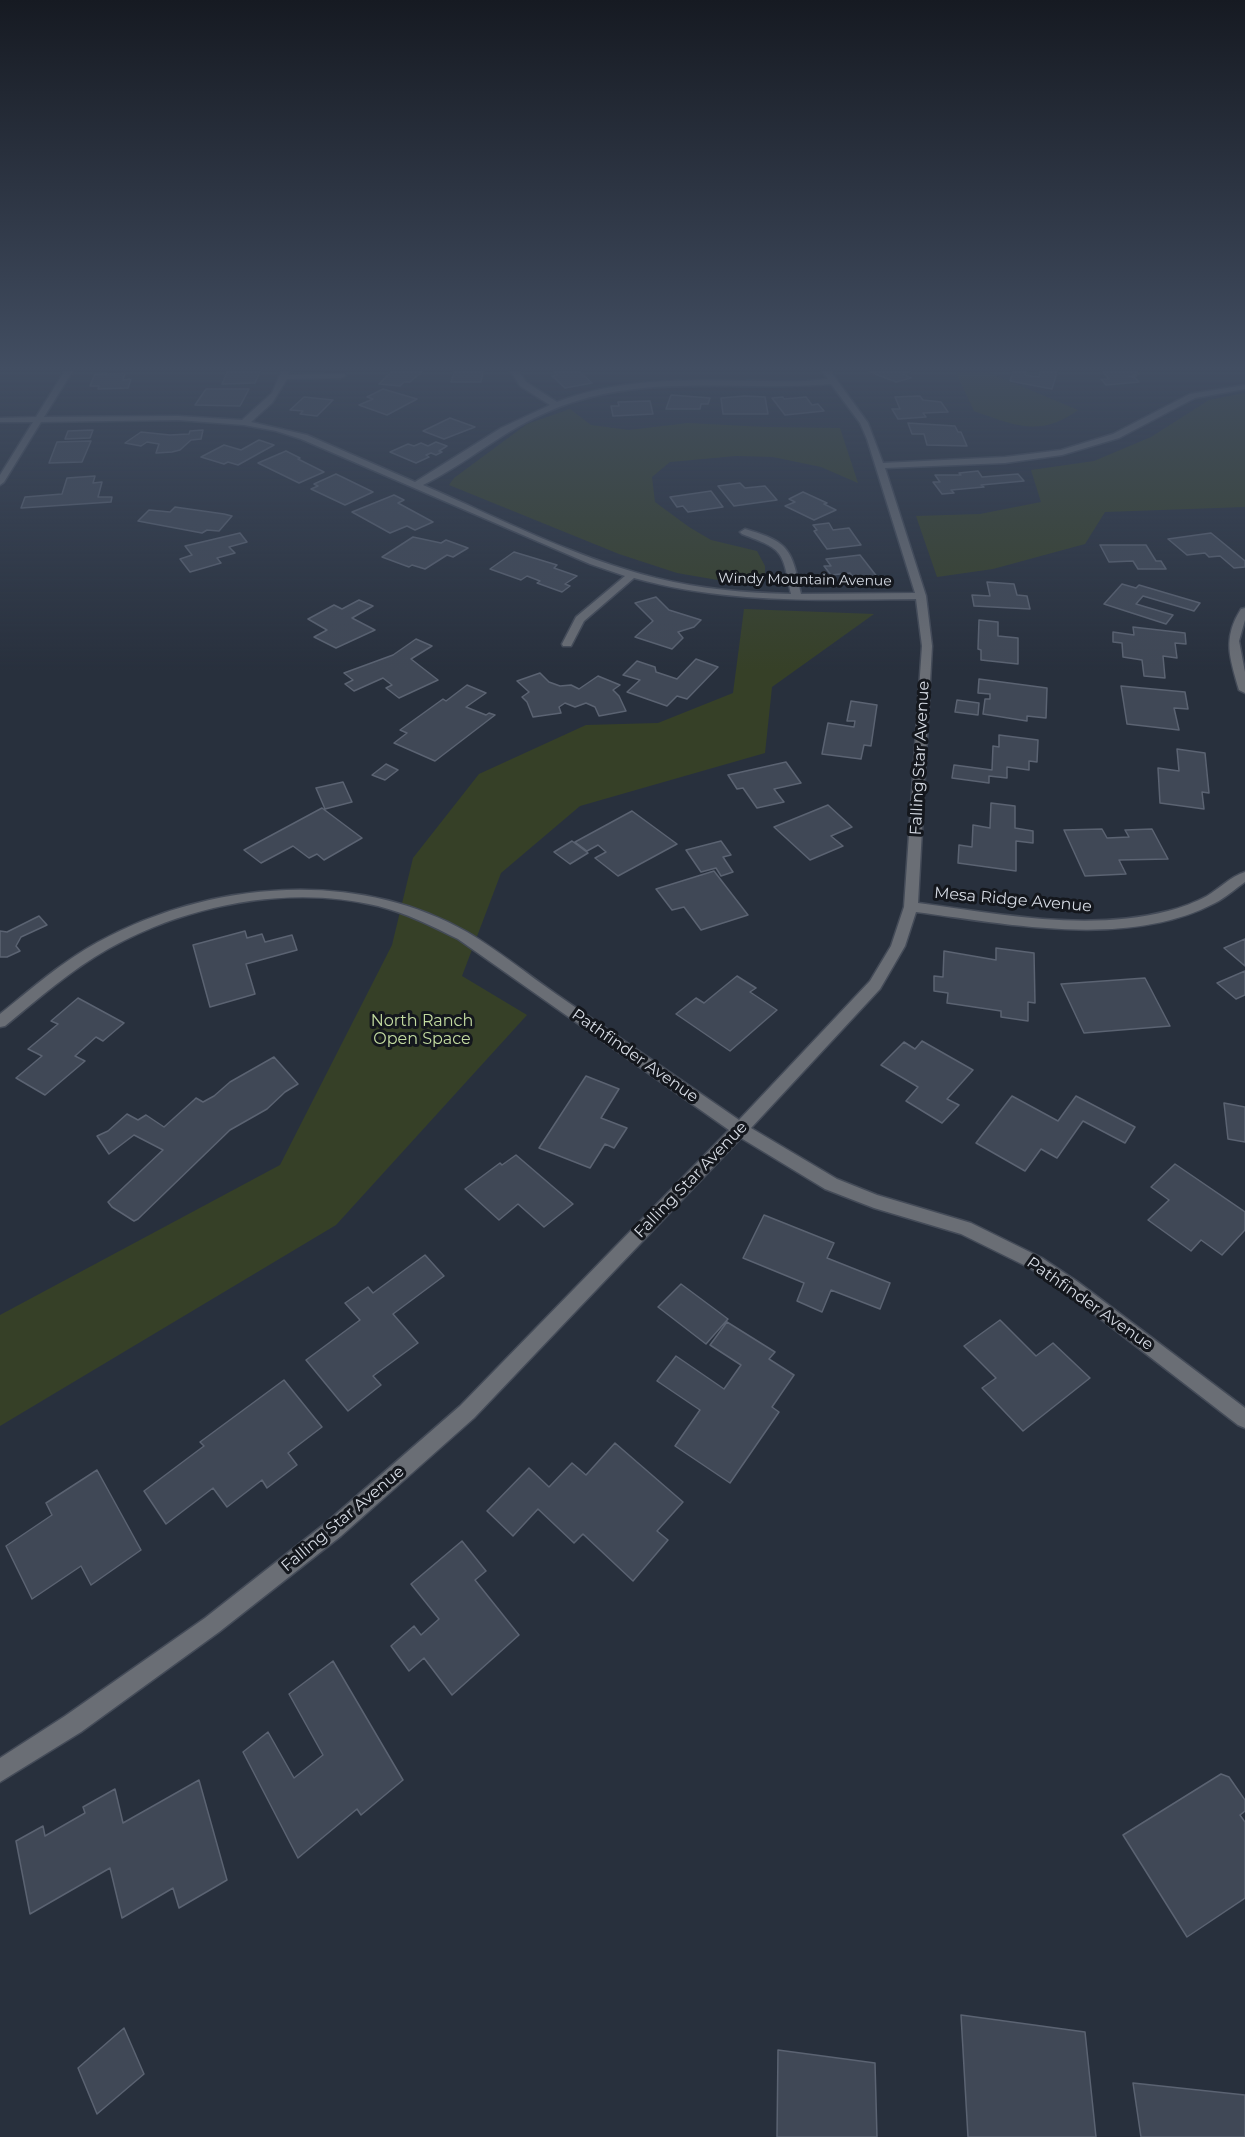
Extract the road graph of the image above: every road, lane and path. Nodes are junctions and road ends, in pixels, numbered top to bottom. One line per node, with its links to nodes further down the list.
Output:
1 (385, 472): 4 (street, Windy Mountain Avenue)
2 (443, 472): 4 (street)
3 (882, 472): 7 (street, Falling Star Avenue)
4 (416, 485): 6 (street, Windy Mountain Avenue)
5 (745, 532): 8 (street)
6 (632, 576): 8 (street, Windy Mountain Avenue); 10 (street)
7 (921, 596): 8 (street, Windy Mountain Avenue); 13 (street, Falling Star Avenue)
8 (797, 597)
9 (1245, 611): 11 (street)
10 (567, 644)
11 (1245, 690)
12 (1245, 876): 13 (street, Mesa Ridge Avenue)
13 (911, 907): 15 (street, Falling Star Avenue)
14 (0, 1022): 15 (street, Pathfinder Avenue)
15 (740, 1129): 16 (street, Pathfinder Avenue); 17 (street, Falling Star Avenue)
16 (1245, 1419)
17 (0, 1771)

